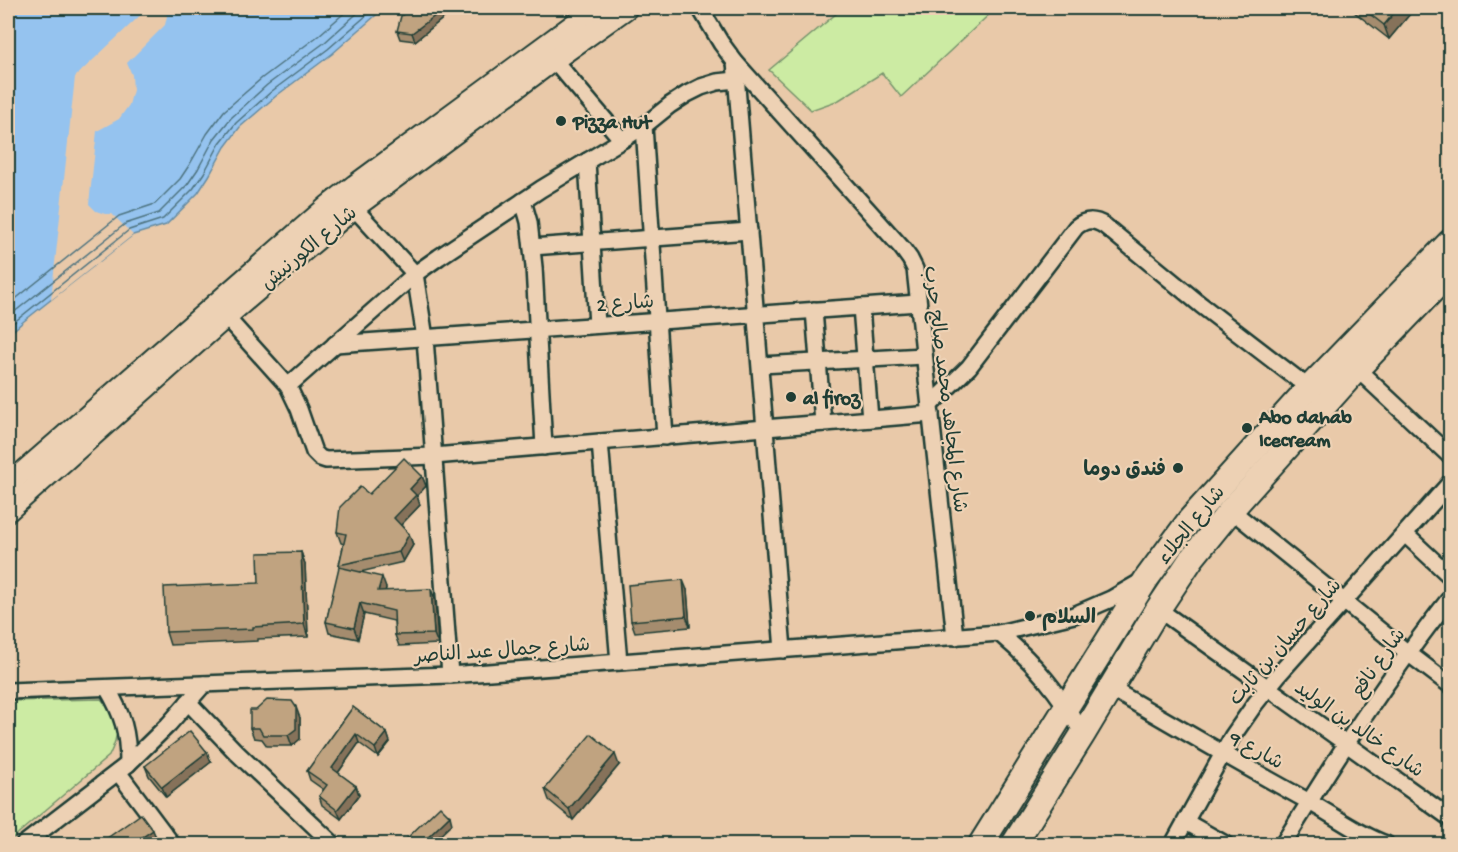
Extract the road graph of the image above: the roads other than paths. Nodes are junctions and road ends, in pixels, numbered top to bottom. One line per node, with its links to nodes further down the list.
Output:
1 (596, 8): 46 (street, شارع الكورنيش)
2 (627, 8): 4 (street, شارع الكورنيش)
3 (700, 8): 5 (street, شارع المجاهد محمد صالح حرب)
4 (554, 60): 8 (street); 11 (street, شارع الكورنيش)
5 (735, 62): 6 (street); 19 (street, شارع المجاهد محمد صالح حرب)
6 (736, 80): 7 (street); 12 (street)
7 (644, 126): 8 (street); 13 (street)
8 (622, 140): 9 (street)
9 (587, 161): 10 (street); 15 (street)
10 (523, 201): 16 (street); 18 (street)
11 (354, 208): 18 (street); 23 (street, شارع الكورنيش)
12 (749, 231): 13 (street); 22 (street)
13 (652, 238): 15 (street); 24 (street)
14 (1450, 242): 35 (main road, شارع الجلاء)
15 (592, 243): 16 (street); 25 (street)
16 (532, 247): 26 (street)
17 (1450, 272): 33 (main road, شارع الجلاء)
18 (415, 274): 27 (street); 28 (street)
19 (918, 303): 20 (street, شارع 2); 29 (street, شارع المجاهد محمد صالح حرب)
20 (861, 307): 21 (street, شارع 2); 30 (street)
21 (814, 310): 22 (street, شارع 2); 31 (street)
22 (756, 314): 24 (street, شارع 2); 32 (street)
23 (226, 317): 34 (street); 48 (street, شارع الكورنيش)
24 (657, 321): 25 (street, شارع 2); 40 (street)
25 (597, 326): 26 (street, شارع 2)
26 (536, 330): 27 (street, شارع 2); 42 (street)
27 (425, 338): 28 (street, شارع 2); 43 (street)
28 (335, 344): 34 (street)
29 (924, 356): 30 (street); 36 (street, شارع المجاهد محمد صالح حرب)
30 (865, 359): 31 (street); 37 (street)
31 (819, 362): 32 (street); 38 (street)
32 (761, 365): 39 (street)
33 (1357, 369): 44 (street); 47 (main road, شارع الجلاء)
34 (288, 386): 43 (street)
35 (1309, 388): 36 (street); 51 (main road, شارع الجلاء)
36 (930, 410): 37 (street); 56 (street, شارع المجاهد محمد صالح حرب)
37 (870, 419): 38 (street)
38 (823, 423): 39 (street)
39 (766, 428): 40 (street); 57 (street)
40 (665, 436): 41 (street)
41 (600, 442): 42 (street); 59 (street)
42 (544, 447): 43 (street)
43 (434, 456): 60 (street)
44 (1450, 456)
45 (1450, 483): 49 (street, شارع حسان بن ثابت)
46 (8, 485)
47 (1231, 510): 53 (street); 54 (main road, شارع الجلاء)
48 (8, 511)
49 (1405, 534): 50 (street); 53 (street, شارع حسان بن ثابت)
50 (1450, 576)
51 (1147, 578): 55 (street, شارع جمال عبد الناصر); 68 (main road, شارع الجلاء)
52 (1450, 598): 58 (street, شارع نافع)
53 (1345, 602): 58 (street); 65 (street, شارع حسان بن ثابت)
54 (1158, 609): 64 (main road, شارع الجلاء); 65 (street, شارع خالد بن الوليد)
55 (999, 633): 56 (street, شارع جمال عبد الناصر); 68 (street)
56 (955, 637): 57 (street, شارع جمال عبد الناصر)
57 (783, 650): 59 (street, شارع جمال عبد الناصر)
58 (1408, 653): 62 (street); 70 (street, شارع نافع)
59 (620, 662): 60 (street, شارع جمال عبد الناصر)
60 (450, 675): 61 (street, شارع جمال عبد الناصر)
61 (204, 684): 63 (street, شارع جمال عبد الناصر); 67 (street)
62 (1450, 685)
63 (107, 687): 66 (street, شارع جمال عبد الناصر); 72 (street)
64 (1110, 688): 69 (main road, شارع الجلاء); 71 (street, شارع 9)
65 (1267, 688): 70 (street, شارع خالد بن الوليد); 71 (street, شارع حسان بن ثابت)
66 (8, 691)
67 (188, 702): 72 (street); 78 (street)
68 (1067, 706): 69 (street); 79 (main road, شارع الجلاء)
69 (1083, 734): 80 (main road, شارع الجلاء)
70 (1347, 744): 73 (street, شارع نافع); 74 (street, شارع خالد بن الوليد)
71 (1222, 754): 73 (street, شارع 9); 75 (street, شارع حسان بن ثابت)
72 (123, 768): 76 (street); 77 (street)
73 (1309, 802): 83 (street, شارع نافع); 84 (street, شارع 9)
74 (1450, 818)
75 (1186, 822): 81 (street, شارع حسان بن ثابت); 82 (street)
76 (24, 844)
77 (172, 844)
78 (333, 844)
79 (981, 844)
80 (1014, 844)
81 (1173, 844)
82 (1225, 844)
83 (1283, 844)
84 (1386, 844)

